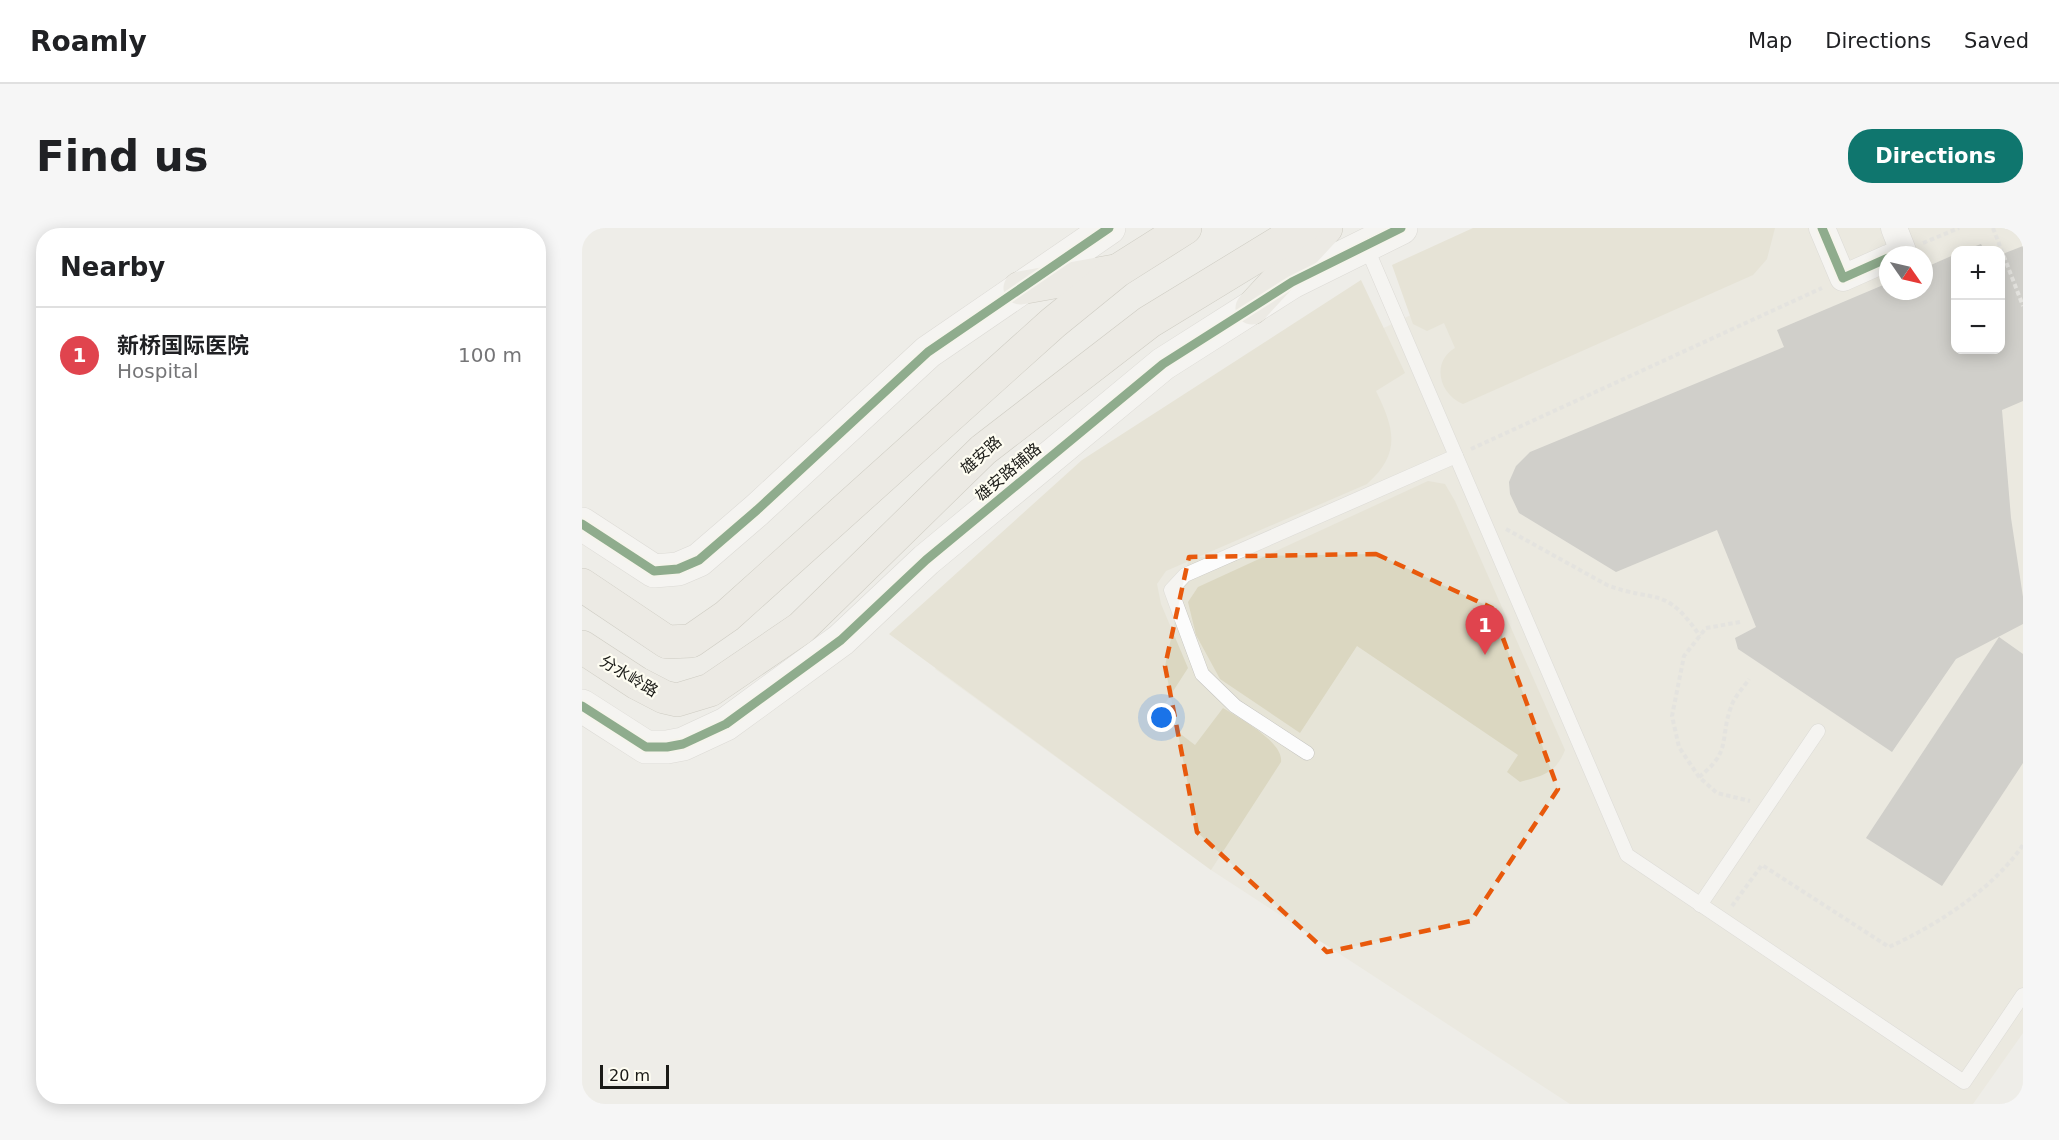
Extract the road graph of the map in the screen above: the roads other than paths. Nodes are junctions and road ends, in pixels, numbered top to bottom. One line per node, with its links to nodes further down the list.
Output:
1 (1109, 228): 12 (street)
2 (1185, 228): 11 (main road)
3 (1303, 228): 18 (main road, 雄安路)
4 (1326, 228): 13 (main road)
5 (1401, 228): 8 (street, 雄安路辅路)
6 (1822, 228): 10 (street)
7 (1894, 228): 9 (street)
8 (1366, 246): 13 (street, 雄安路辅路); 14 (lane)
9 (1901, 246)
10 (1879, 262)
11 (1117, 271): 12 (main road); 16 (main road)
12 (1020, 288): 15 (street)
13 (1252, 308): 19 (street, 雄安路辅路)
14 (1455, 456): 21 (lane); 22 (lane)
15 (582, 524)
16 (582, 585)
17 (582, 647): 18 (main road, 分水岭路)
18 (677, 700)
19 (582, 706)
20 (1818, 731): 22 (lane)
21 (1307, 753)
22 (1700, 905): 23 (lane)
23 (2023, 995)

